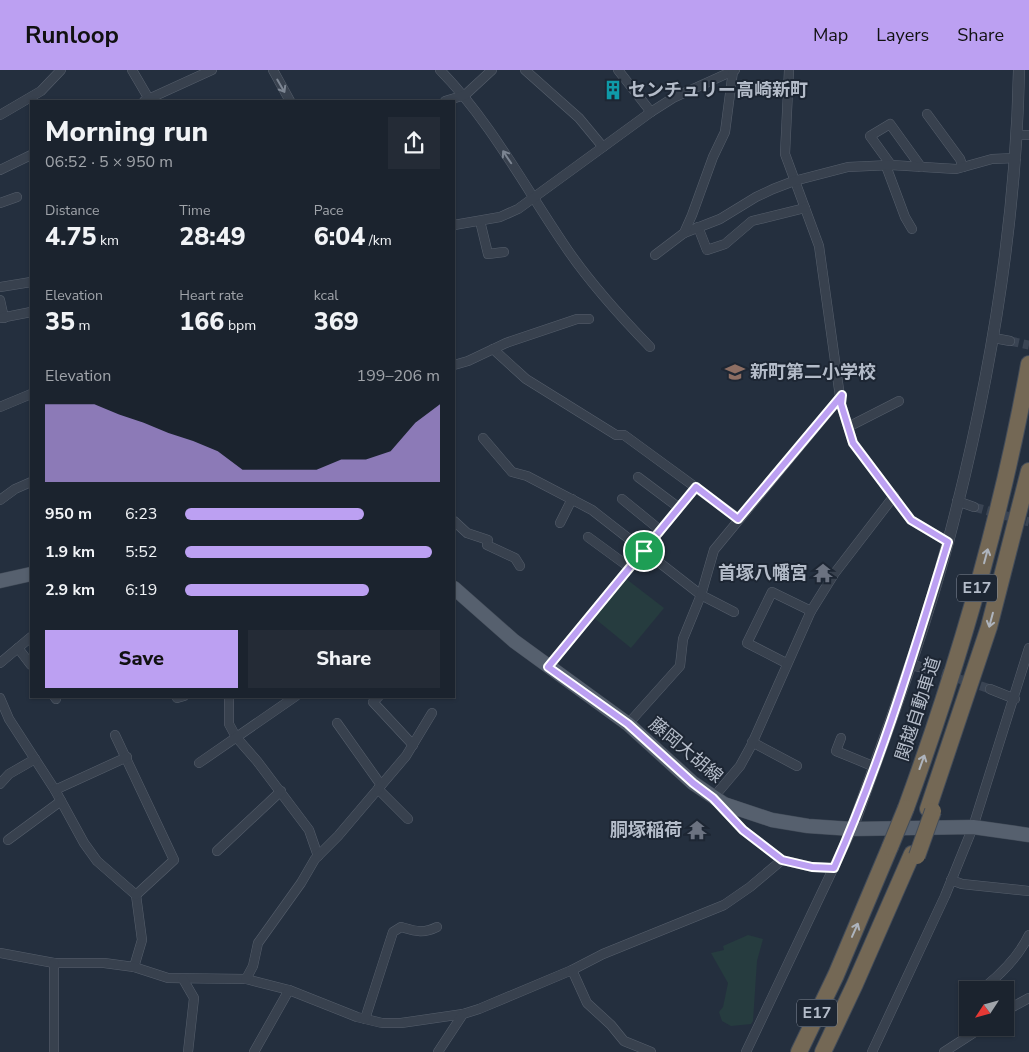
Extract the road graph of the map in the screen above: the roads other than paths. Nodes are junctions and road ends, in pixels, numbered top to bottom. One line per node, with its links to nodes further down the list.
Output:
1 (61, 70): 18 (street)
2 (132, 70): 13 (street)
3 (212, 70): 13 (street)
4 (273, 70): 14 (street, one-way to 14)
5 (440, 70): 12 (street)
6 (492, 70): 12 (street)
7 (525, 70): 20 (street)
8 (618, 70): 16 (street)
9 (734, 70): 16 (street); 36 (street)
10 (789, 70): 27 (street)
11 (1019, 70): 19 (street)
12 (465, 95): 15 (street); 29 (street, one-way to 12)
13 (147, 100)
14 (289, 100)
15 (448, 100)
16 (651, 112): 20 (street)
17 (928, 114): 25 (street)
18 (0, 116)
19 (1024, 135): 22 (street)
20 (603, 147): 29 (street)
21 (30, 155): 26 (street)
22 (1016, 158): 25 (street); 45 (street)
23 (888, 166): 24 (street); 24 (street); 27 (street); 35 (street)
24 (922, 167): 25 (street)
25 (963, 167)
26 (0, 170)
27 (794, 181): 31 (street); 34 (street)
28 (17, 197): 30 (street)
29 (535, 197): 32 (street); 47 (street)
30 (0, 203)
31 (805, 208): 34 (street); 52 (street)
32 (480, 221): 33 (street); 37 (street)
33 (455, 225)
34 (698, 227): 36 (street)
35 (912, 229)
36 (684, 233): 38 (street)
37 (504, 252)
38 (655, 255)
39 (30, 282): 40 (street)
40 (0, 287)
41 (0, 300): 43 (street)
42 (30, 315): 43 (street)
43 (2, 318)
44 (589, 319): 48 (street)
45 (994, 338): 46 (street); 65 (street)
46 (1010, 341)
47 (650, 347)
48 (493, 349): 50 (street); 60 (street)
49 (1029, 364): 136 (highway, 関越自動車道 / E17, one-way to 49, bridge)
50 (455, 365)
51 (30, 394): 54 (street)
52 (842, 395): 55 (street); 68 (street)
53 (899, 401): 55 (street)
54 (0, 407)
55 (848, 427): 61 (street)
56 (483, 438): 64 (street)
57 (1029, 471): 123 (highway, E17, one-way to 123)
58 (638, 477): 66 (street)
59 (30, 482): 63 (street)
60 (696, 487): 66 (street); 68 (street)
61 (894, 496): 73 (street); 81 (street)
62 (622, 499): 71 (street)
63 (0, 500)
64 (572, 500): 70 (street); 74 (street)
65 (957, 501): 67 (street); 73 (street)
66 (678, 507): 71 (street)
67 (974, 507)
68 (738, 519): 80 (street)
69 (455, 522): 75 (street)
70 (560, 523)
71 (660, 530): 74 (street)
72 (588, 537): 76 (street)
73 (948, 542): 89 (street)
74 (644, 551): 76 (street); 80 (street)
75 (520, 566)
76 (629, 567): 90 (street)
77 (30, 574): 78 (main road)
78 (0, 581)
79 (455, 589): 90 (main road, 藤岡大胡線)
80 (701, 596): 82 (street); 100 (street)
81 (810, 611): 87 (street); 87 (street)
82 (734, 612)
83 (30, 638): 84 (street)
84 (18, 648): 86 (street); 88 (street)
85 (1029, 648): 97 (street)
86 (0, 663)
87 (786, 663): 104 (street)
88 (30, 664)
89 (911, 665): 91 (street); 110 (street)
90 (548, 667): 100 (main road, 藤岡大胡線)
91 (929, 669)
92 (990, 689): 97 (street)
93 (0, 698): 107 (street)
94 (229, 698): 102 (street)
95 (293, 698): 102 (street)
96 (377, 698): 105 (street)
97 (1015, 699): 118 (street)
98 (432, 712): 105 (street)
99 (337, 723): 112 (street)
100 (628, 724): 115 (main road, 藤岡大胡線)
101 (115, 735): 106 (street)
102 (236, 738): 108 (street); 114 (street)
103 (841, 738): 110 (street)
104 (752, 742): 109 (street); 115 (street)
105 (413, 745): 112 (street)
106 (127, 757): 113 (street); 129 (street)
107 (35, 759): 111 (street); 113 (street)
108 (199, 763)
109 (797, 766)
110 (875, 767): 119 (street)
111 (0, 784)
112 (379, 787): 117 (street); 124 (street)
113 (55, 790): 116 (street)
114 (281, 792): 122 (street); 124 (street)
115 (713, 798): 119 (main road, 藤岡大胡線); 125 (street)
116 (61, 800): 121 (street); 129 (street)
117 (408, 819)
118 (973, 827): 119 (main road, 藤岡大胡線); 120 (main road, 藤岡大胡線); 127 (street)
119 (852, 828): 126 (street)
120 (1029, 835)
121 (8, 840)
122 (217, 851)
123 (914, 855): 156 (highway, E17); 157 (highway)
124 (318, 856): 138 (street)
125 (782, 860): 126 (street); 135 (street)
126 (834, 868): 153 (street)
127 (951, 880): 128 (street); 158 (street)
128 (1029, 891)
129 (136, 895): 134 (street)
130 (437, 927): 144 (street)
131 (1029, 935): 139 (street)
132 (0, 952): 133 (street)
133 (54, 962): 134 (street); 147 (street)
134 (134, 967): 137 (street)
135 (572, 970): 143 (street); 146 (street)
136 (836, 975): 154 (highway); 155 (highway, 関越自動車道 / E17)
137 (183, 979): 138 (street); 148 (street)
138 (246, 979): 140 (street)
139 (992, 981)
140 (289, 990): 144 (street); 149 (street)
141 (1029, 998): 142 (street)
142 (1014, 1006)
143 (463, 1014): 144 (street); 150 (street)
144 (365, 1019)
145 (969, 1036): 159 (street)
146 (622, 1039): 151 (street); 152 (street)
147 (54, 1052)
148 (188, 1052)
149 (254, 1052)
150 (438, 1052)
151 (622, 1052)
152 (651, 1052)
153 (746, 1052)
154 (792, 1052)
155 (799, 1052)
156 (822, 1052)
157 (830, 1052)
158 (872, 1052)
159 (944, 1052)

